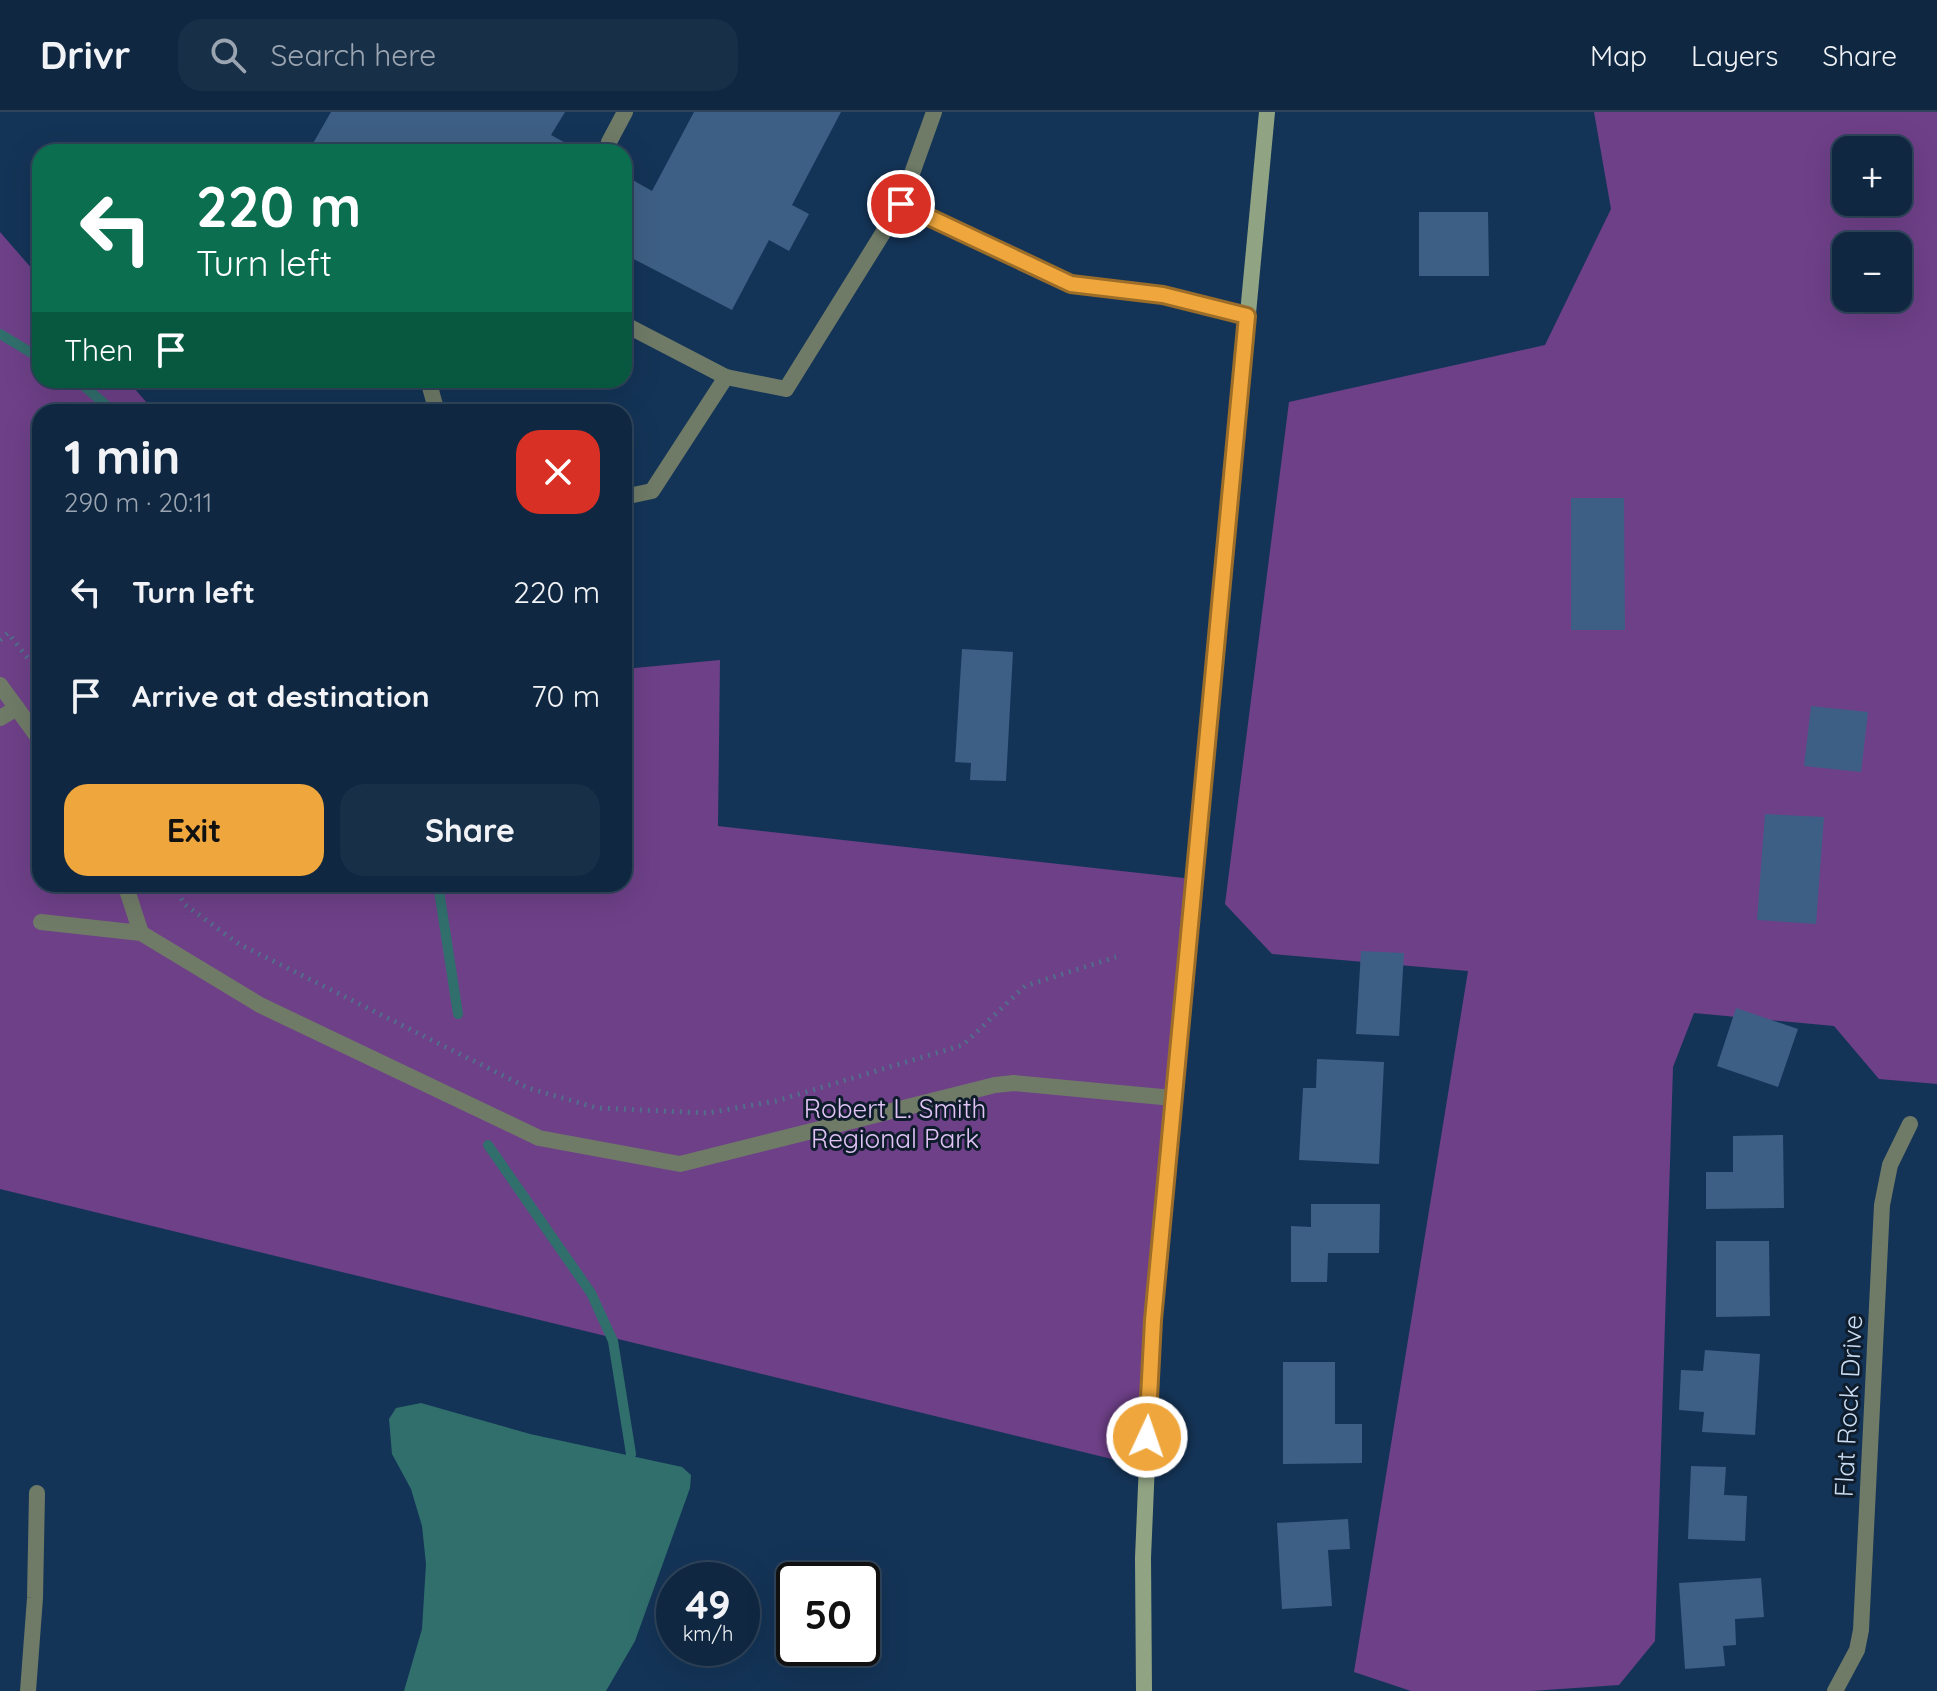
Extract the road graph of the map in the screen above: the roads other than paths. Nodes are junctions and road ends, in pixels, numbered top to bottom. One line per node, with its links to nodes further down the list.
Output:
1 (625, 112): 4 (street)
2 (934, 112): 5 (street)
3 (1267, 112): 6 (main road)
4 (609, 142)
5 (901, 204): 6 (street); 8 (street)
6 (1247, 316): 17 (main road)
7 (632, 328): 8 (street)
8 (726, 377): 9 (street)
9 (632, 495)
10 (0, 685): 11 (street)
11 (17, 708): 12 (street); 13 (street)
12 (0, 718)
13 (32, 729)
14 (128, 892): 16 (street)
15 (41, 922): 16 (street)
16 (141, 933): 17 (street)
17 (1173, 1098): 21 (main road)
18 (1910, 1124): 22 (street, Flat Rock Drive)
19 (37, 1493): 20 (street)
20 (28, 1691)
21 (1144, 1691)
22 (1835, 1691)

